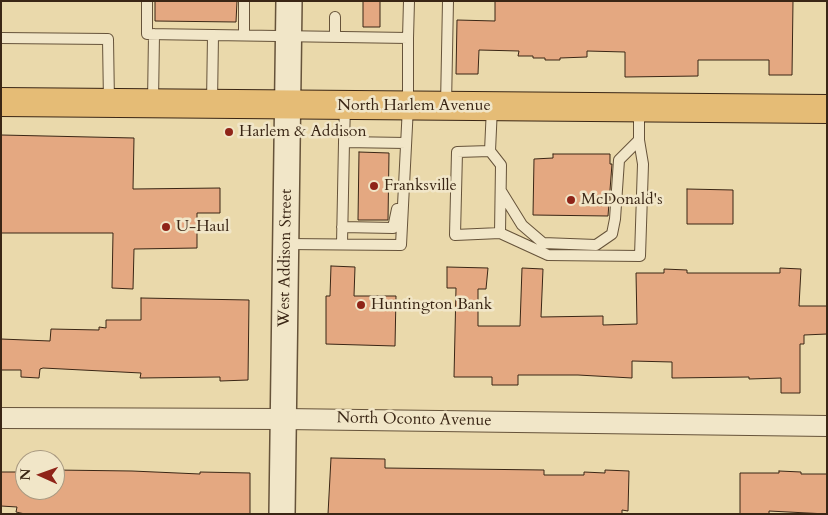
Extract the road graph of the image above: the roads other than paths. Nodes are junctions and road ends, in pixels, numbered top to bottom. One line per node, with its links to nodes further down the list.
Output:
1 (147, 1): 7 (lane)
2 (244, 1): 9 (lane)
3 (288, 1): 10 (street, West Addison Street)
4 (409, 1): 13 (lane)
5 (448, 1): 21 (lane)
6 (335, 16): 11 (lane)
7 (154, 34): 8 (lane); 16 (lane)
8 (213, 35): 9 (lane); 17 (lane)
9 (244, 35): 10 (lane)
10 (288, 36): 11 (lane); 18 (street, West Addison Street)
11 (336, 36): 13 (lane)
12 (1, 38): 15 (lane)
13 (408, 38): 20 (lane)
14 (1, 102): 15 (main road, North Harlem Avenue)
15 (108, 103): 16 (main road, North Harlem Avenue)
16 (153, 103): 17 (main road, North Harlem Avenue)
17 (212, 104): 18 (main road, North Harlem Avenue)
18 (288, 105): 19 (main road, North Harlem Avenue); 32 (street, West Addison Street)
19 (345, 105): 20 (main road, North Harlem Avenue); 26 (lane)
20 (408, 106): 21 (main road, North Harlem Avenue); 27 (lane)
21 (446, 106): 22 (main road, North Harlem Avenue)
22 (492, 106): 23 (main road, North Harlem Avenue); 28 (lane)
23 (639, 107): 24 (main road, North Harlem Avenue); 25 (lane)
24 (827, 109)
25 (639, 140): 29 (lane); 31 (lane)
26 (344, 142): 27 (lane); 30 (lane)
27 (406, 143): 30 (lane); 33 (lane)
28 (490, 151): 29 (lane); 31 (lane)
29 (500, 190): 31 (lane)
30 (342, 227): 33 (lane)
31 (500, 233)
32 (286, 244): 33 (lane); 35 (street, West Addison Street)
33 (342, 244)
34 (1, 418): 35 (street, North Oconto Avenue)
35 (284, 419): 36 (street, North Oconto Avenue); 37 (street, West Addison Street)
36 (827, 426)
37 (282, 514)

